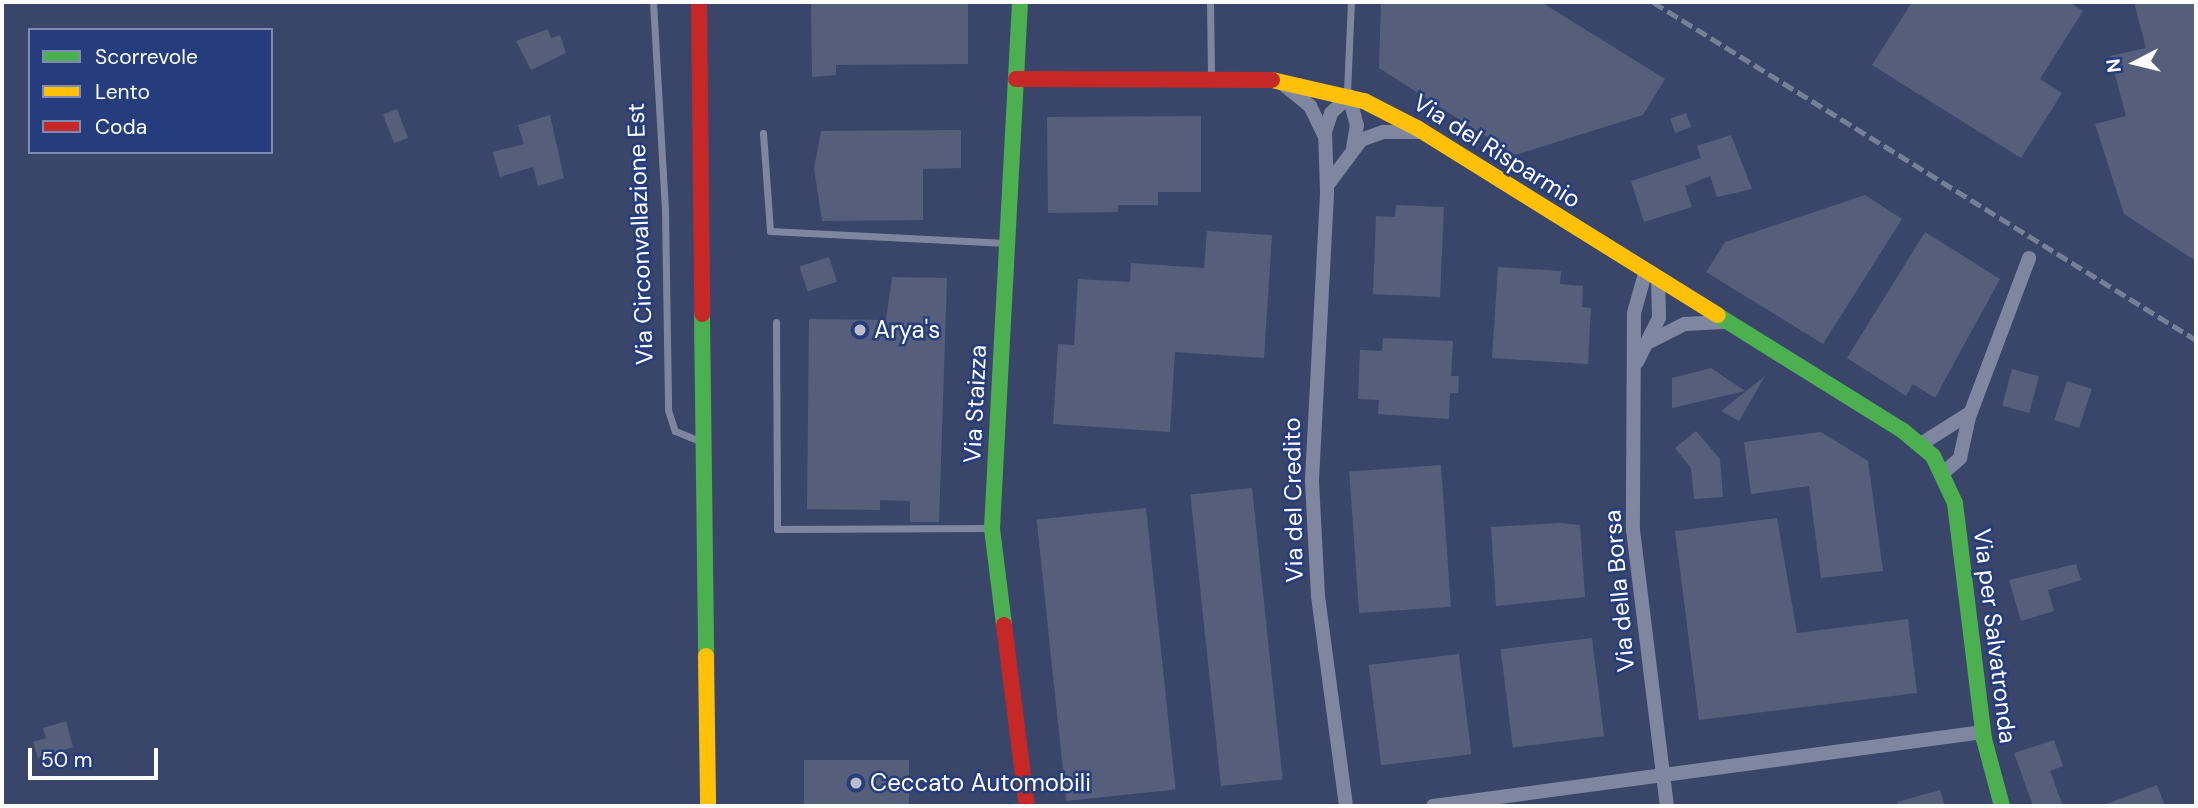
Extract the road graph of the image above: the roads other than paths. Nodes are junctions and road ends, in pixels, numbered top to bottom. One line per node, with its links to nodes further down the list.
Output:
1 (653, 2): 24 (lane, Via Circonvallazione Est)
2 (699, 2): 24 (street)
3 (1020, 2): 7 (street, Via Staizza)
4 (1210, 2): 6 (lane)
5 (1351, 2): 9 (lane)
6 (1211, 77): 7 (street, Via del Risparmio); 8 (street, Via del Risparmio)
7 (1016, 79): 15 (street, Via Staizza)
8 (1276, 80): 9 (street, Via del Risparmio); 12 (street, Via del Credito)
9 (1348, 95): 11 (street, Via del Risparmio); 12 (street, Via del Credito); 13 (street)
10 (763, 133): 15 (lane)
11 (1427, 133): 13 (street, Via del Credito); 17 (street, Via del Risparmio)
12 (1325, 139): 14 (street, Via del Credito)
13 (1353, 147): 14 (street, Via del Credito)
14 (1327, 191): 32 (street, Via del Credito)
15 (1007, 244): 27 (street, Via Staizza)
16 (2029, 258): 22 (street)
17 (1652, 274): 19 (street, Via del Risparmio); 20 (street, Via della Borsa); 21 (street, Via della Borsa)
18 (776, 322): 27 (lane)
19 (1737, 326): 20 (street); 23 (street, Via del Risparmio)
20 (1647, 344): 21 (street, Via della Borsa)
21 (1636, 370): 29 (street, Via della Borsa)
22 (1973, 410): 25 (street); 26 (street)
23 (1902, 430): 25 (street, Via per Salvatronda)
24 (704, 441): 30 (street)
25 (1921, 444): 26 (street, Via per Salvatronda)
26 (1943, 473): 28 (street, Via per Salvatronda)
27 (992, 528): 31 (street, Via Staizza)
28 (1983, 732): 29 (street); 35 (street, Via per Salvatronda)
29 (1663, 775): 33 (street); 34 (street, Via della Borsa)
30 (708, 806)
31 (1027, 806)
32 (1346, 806)
33 (1433, 806)
34 (1667, 806)
35 (2002, 806)

